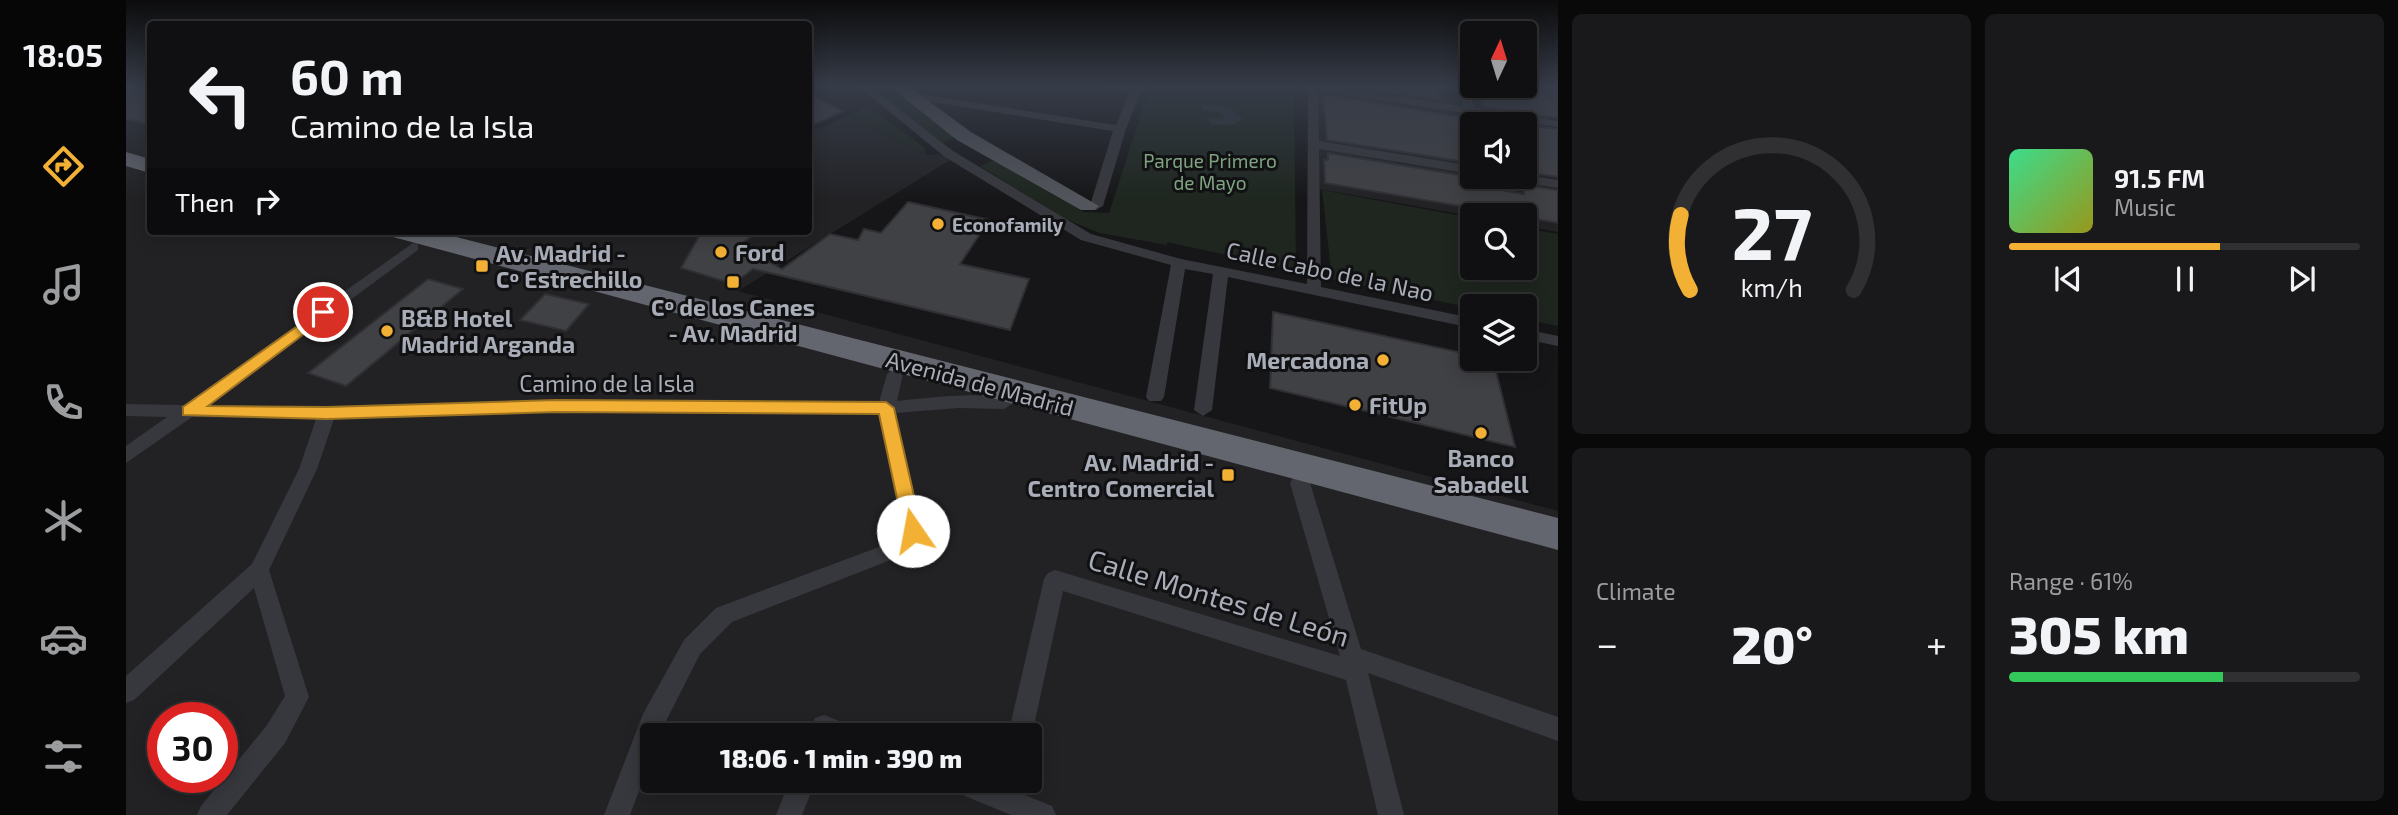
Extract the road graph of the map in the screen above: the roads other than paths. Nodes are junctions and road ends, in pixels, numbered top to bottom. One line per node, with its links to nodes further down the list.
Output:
1 (911, 124): 18 (street, Calle Cabo de la Nao)
2 (949, 124): 15 (main road)
3 (1092, 124): 6 (street)
4 (1122, 124): 6 (street)
5 (1313, 124): 7 (street)
6 (1120, 129): 15 (street)
7 (1313, 144): 12 (street); 20 (street)
8 (126, 148): 9 (highway)
9 (147, 153)
10 (126, 159): 11 (highway)
11 (147, 165)
12 (1460, 168)
13 (1537, 181): 14 (street)
14 (1558, 184)
15 (1088, 206)
16 (468, 235): 34 (highway, Avenida de Madrid)
17 (407, 239): 30 (street); 35 (highway, Avenida de Madrid)
18 (1179, 263): 19 (street, Calle Cabo de la Nao); 25 (street)
19 (1221, 271): 20 (street, Calle Cabo de la Nao); 29 (street)
20 (1314, 291): 21 (street, Calle Cabo de la Nao)
21 (1460, 321)
22 (1537, 337): 23 (street)
23 (1558, 341)
24 (895, 374): 27 (street)
25 (1156, 397)
26 (1004, 404): 27 (street, Camino de la Isla)
27 (886, 408): 31 (street, Camino de la Isla); 44 (street)
28 (126, 410): 30 (street, Camino de la Isla)
29 (1203, 410)
30 (189, 411): 31 (street, Camino de la Isla); 32 (street)
31 (327, 413): 36 (street)
32 (126, 456)
33 (1300, 484): 37 (street)
34 (1558, 515)
35 (1558, 534)
36 (259, 570): 38 (street); 43 (street)
37 (1354, 664): 39 (street, Calle Montes de León); 40 (street); 47 (street)
38 (126, 692)
39 (1023, 723)
40 (1558, 729)
41 (798, 793): 45 (street)
42 (1012, 793): 46 (street)
43 (210, 815)
44 (617, 815)
45 (789, 815)
46 (1043, 815)
47 (1391, 815)

